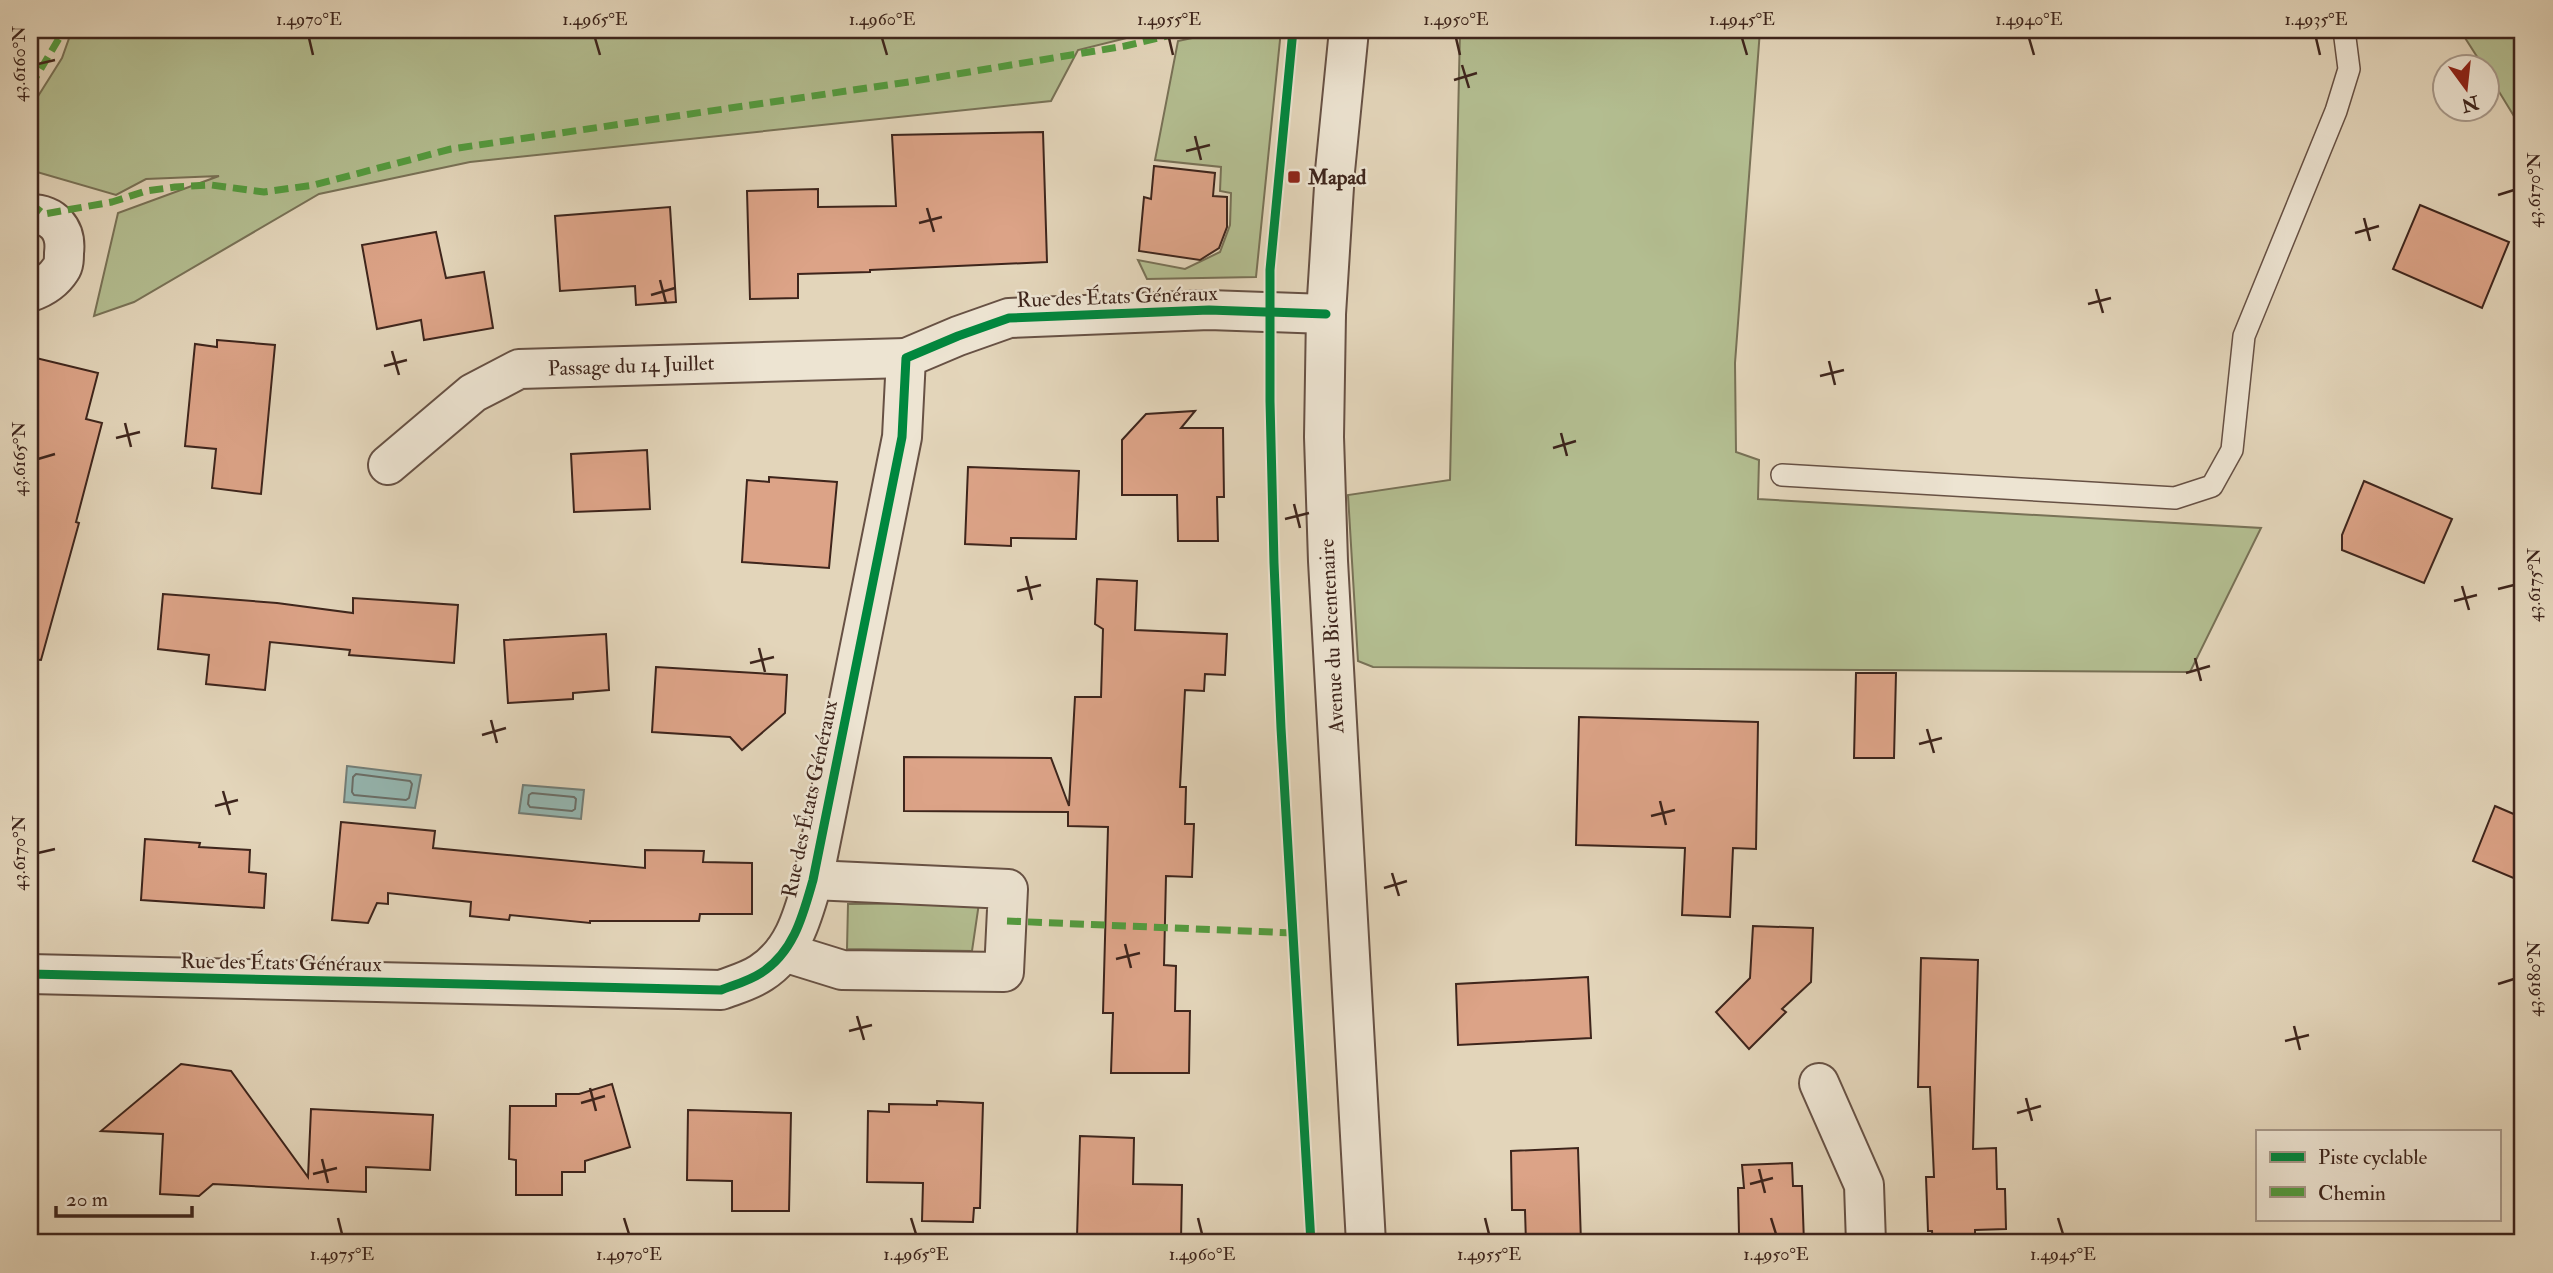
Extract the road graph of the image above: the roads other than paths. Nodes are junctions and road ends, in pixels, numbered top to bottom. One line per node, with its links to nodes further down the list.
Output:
1 (1349, 30): 5 (street, Avenue du Bicentenaire)
2 (2344, 30): 8 (lane)
3 (30, 214): 4 (street)
4 (30, 292)
5 (1326, 314): 6 (street, Rue des États Généraux); 13 (street, Avenue du Bicentenaire)
6 (906, 358): 7 (street, Passage du 14 Juillet); 9 (street, Rue des États Généraux)
7 (388, 465)
8 (1782, 475)
9 (813, 880): 10 (street, Rue des États Généraux); 10 (street, Rue des États Généraux)
10 (784, 952): 11 (street, Rue des États Généraux)
11 (30, 974)
12 (1819, 1083): 14 (street)
13 (1366, 1243)
14 (1866, 1243)

